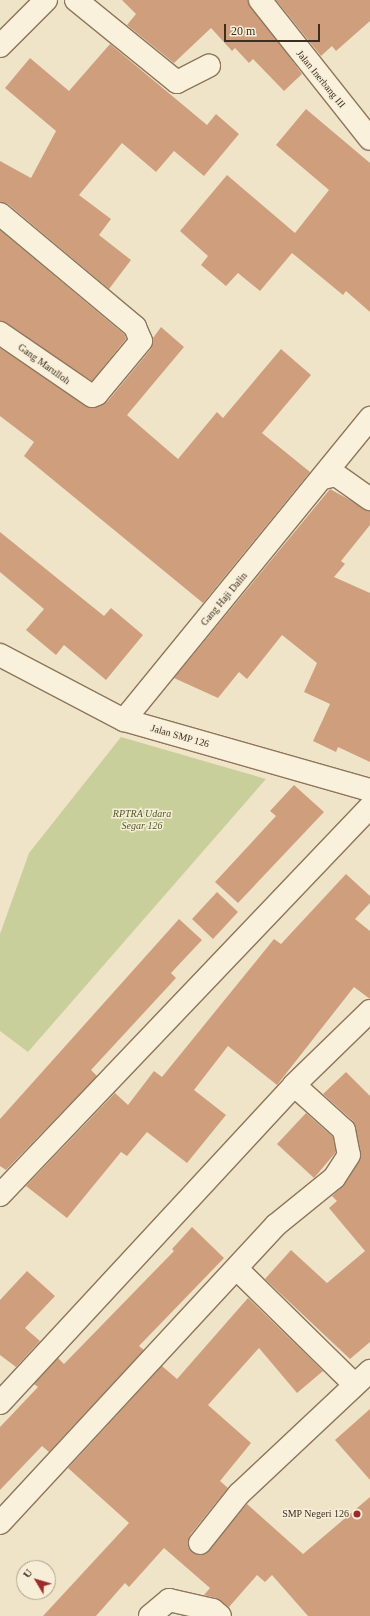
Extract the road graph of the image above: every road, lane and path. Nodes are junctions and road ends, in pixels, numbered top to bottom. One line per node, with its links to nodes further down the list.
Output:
1 (46, 0): 4 (street)
2 (76, 0): 5 (street)
3 (260, 0): 6 (street, Jalan Inerbang III)
4 (0, 46)
5 (209, 66)
6 (370, 139)
7 (0, 214): 8 (street, Gang Marulloh)
8 (0, 334)
9 (370, 418): 10 (street, Gang Haji Dalin)
10 (323, 478): 11 (street); 13 (street, Gang Haji Dalin)
11 (370, 499)
12 (0, 655): 13 (street, Jalan SMP 126)
13 (124, 720): 14 (street, Jalan SMP 126)
14 (370, 790)
15 (370, 807): 18 (street)
16 (370, 1011): 17 (street)
17 (294, 1085): 19 (street); 21 (street)
18 (0, 1195)
19 (238, 1270): 20 (street); 22 (street)
20 (362, 1378): 23 (street)
21 (0, 1403)
22 (0, 1523)
23 (200, 1543)
24 (150, 1616): 25 (street)
25 (220, 1616)

